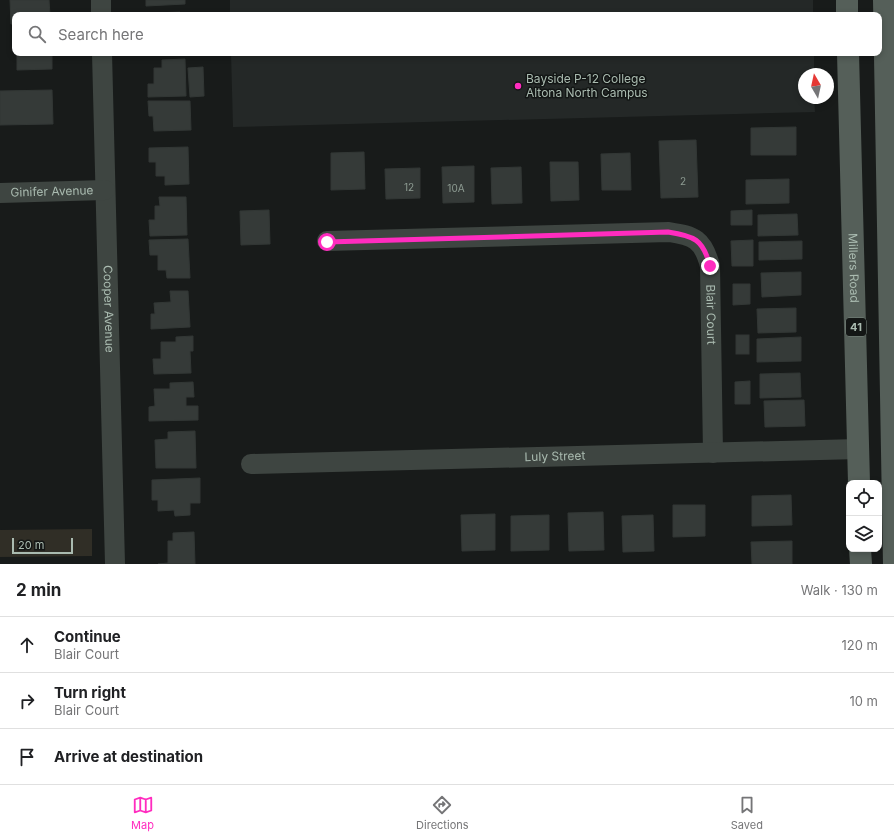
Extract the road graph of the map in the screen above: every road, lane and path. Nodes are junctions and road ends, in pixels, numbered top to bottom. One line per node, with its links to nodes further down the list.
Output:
1 (101, 0): 4 (street)
2 (847, 0): 5 (main road)
3 (884, 0): 15 (main road)
4 (101, 12)
5 (847, 12)
6 (102, 56): 8 (street, Cooper Avenue)
7 (848, 56): 11 (main road, Millers Road / 41)
8 (105, 190): 9 (street, Ginifer Avenue); 17 (street, Cooper Avenue)
9 (0, 193)
10 (327, 242): 12 (street, Blair Court)
11 (859, 449): 12 (street, Luly Street); 14 (main road, Millers Road / 41)
12 (713, 453): 13 (street, Luly Street)
13 (251, 464)
14 (859, 480)
15 (893, 516): 19 (main road)
16 (860, 552): 18 (main road)
17 (115, 564)
18 (860, 564)
19 (894, 564)

